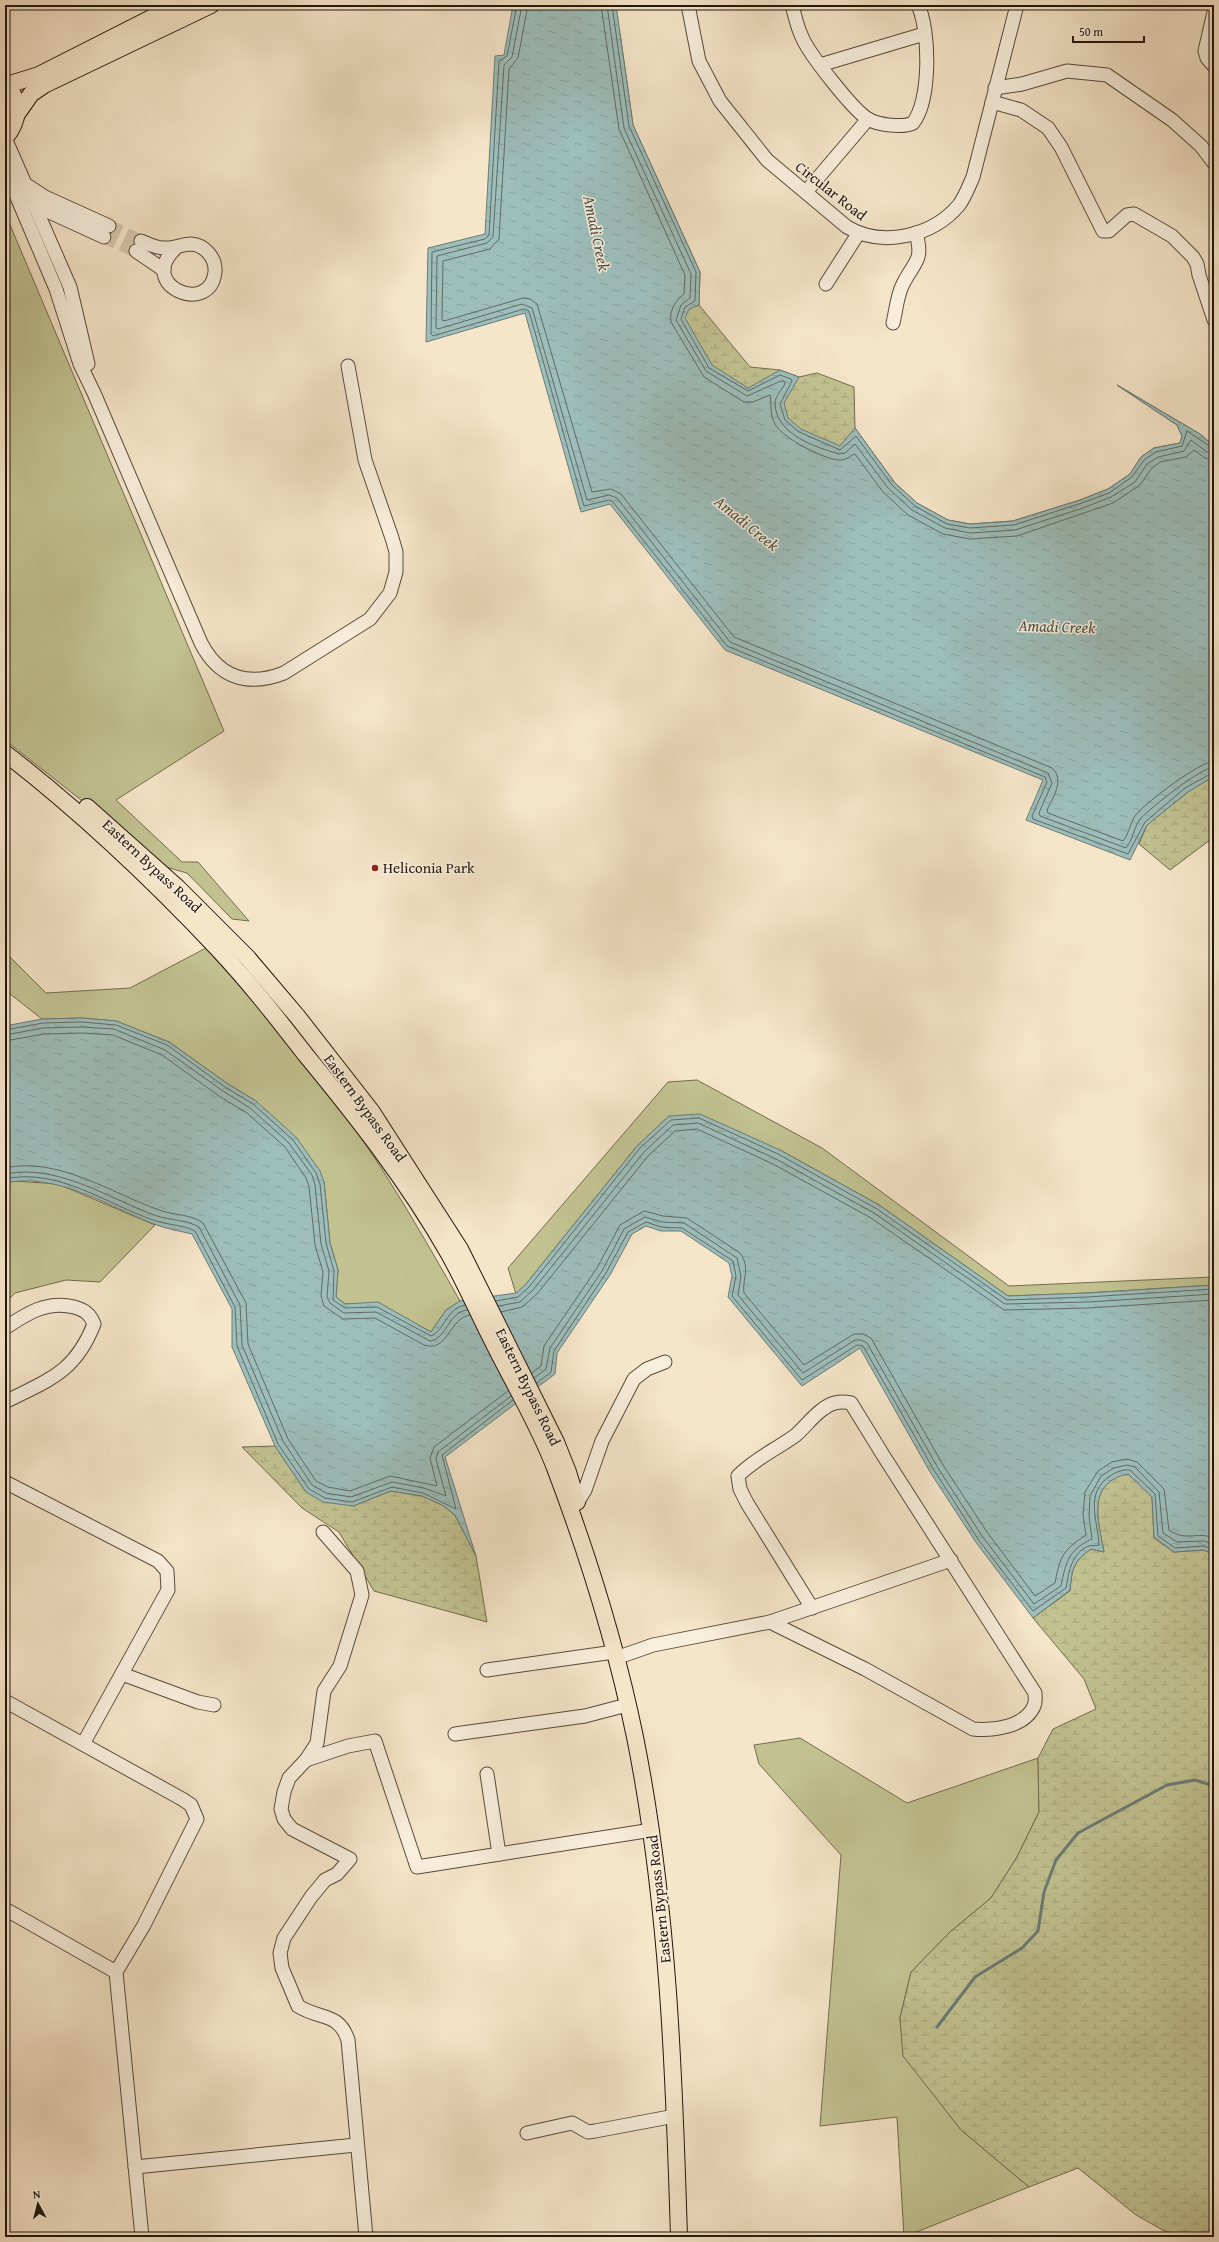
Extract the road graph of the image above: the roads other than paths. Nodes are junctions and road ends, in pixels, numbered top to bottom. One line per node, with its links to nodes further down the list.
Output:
1 (177, 5): 11 (main road)
2 (211, 5): 14 (main road)
3 (688, 5): 20 (street, Circular Road)
4 (792, 5): 9 (street)
5 (918, 5): 8 (street)
6 (1017, 5): 12 (street, Circular Road)
7 (1214, 12): 10 (street)
8 (924, 34): 9 (street); 15 (street)
9 (820, 65): 15 (street)
10 (1214, 66)
11 (6, 85): 14 (main road)
12 (995, 88): 13 (street, Circular Road); 17 (street)
13 (992, 102): 22 (street, Circular Road); 27 (street)
14 (17, 114): 16 (main road)
15 (868, 119): 20 (street)
16 (5, 138): 19 (street)
17 (1214, 163)
18 (5, 169): 19 (street)
19 (20, 189): 21 (street); 21 (street); 30 (street)
20 (806, 192): 23 (street, Circular Road)
21 (34, 205): 30 (street)
22 (916, 233): 23 (street, Circular Road); 28 (street)
23 (858, 234): 26 (street)
24 (176, 248): 25 (street); 25 (street); 25 (street)
25 (164, 270)
26 (826, 284)
27 (1214, 320)
28 (893, 323)
29 (348, 366): 30 (street)
30 (94, 393)
31 (5, 741): 33 (main road, Eastern Bypass Road)
32 (5, 753): 33 (main road, Eastern Bypass Road)
33 (454, 1251): 37 (main road, Eastern Bypass Road)
34 (5, 1328): 36 (street)
35 (665, 1362): 39 (street)
36 (5, 1402)
37 (551, 1444): 39 (main road, Eastern Bypass Road); 42 (main road, Eastern Bypass Road)
38 (5, 1482): 47 (street)
39 (578, 1503): 42 (main road, Eastern Bypass Road)
40 (324, 1532): 53 (street)
41 (952, 1560): 43 (street); 43 (street); 44 (street)
42 (591, 1569): 45 (main road, Eastern Bypass Road)
43 (812, 1608): 44 (street)
44 (770, 1622): 45 (street)
45 (615, 1655): 46 (street); 50 (main road, Eastern Bypass Road)
46 (487, 1670)
47 (122, 1674): 49 (street); 52 (street)
48 (5, 1701): 52 (street)
49 (214, 1705)
50 (627, 1705): 51 (street); 55 (main road, Eastern Bypass Road)
51 (456, 1734)
52 (83, 1744): 58 (street)
53 (306, 1760): 56 (street); 61 (street)
54 (487, 1774): 56 (street)
55 (652, 1830): 56 (street); 59 (main road, Eastern Bypass Road)
56 (499, 1854)
57 (5, 1910): 58 (street)
58 (116, 1972): 62 (street)
59 (675, 2116): 60 (street); 65 (main road, Eastern Bypass Road)
60 (527, 2133)
61 (356, 2145): 62 (street); 64 (street)
62 (135, 2167): 63 (street)
63 (142, 2237)
64 (366, 2237)
65 (679, 2237)

